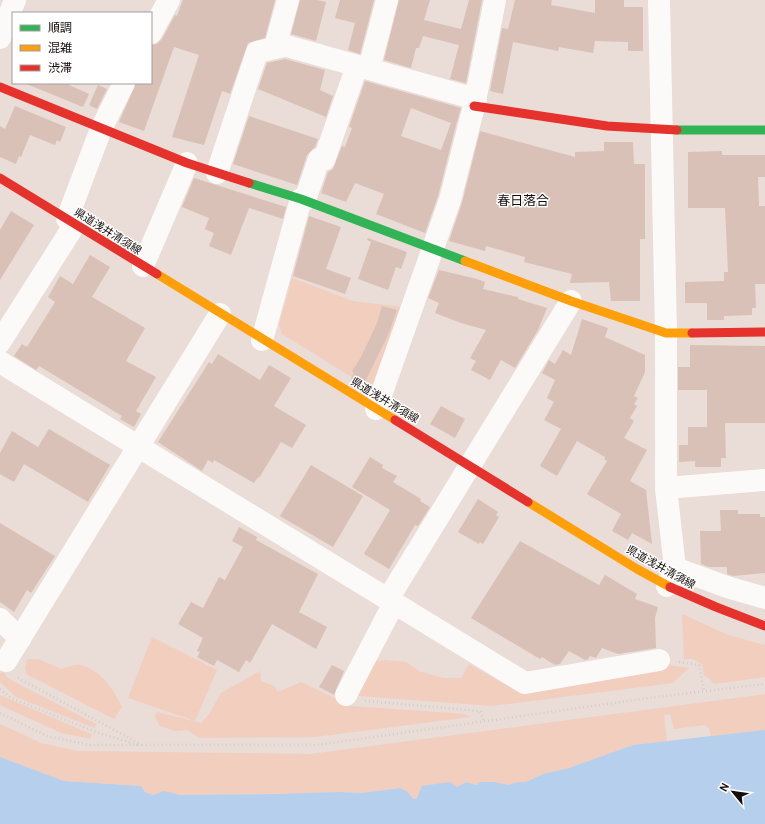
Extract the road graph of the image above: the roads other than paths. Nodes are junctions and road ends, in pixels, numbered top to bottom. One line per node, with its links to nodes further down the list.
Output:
1 (15, 0): 8 (street)
2 (169, 0): 7 (street)
3 (288, 0): 9 (street)
4 (387, 0): 10 (street)
5 (495, 0): 13 (street)
6 (659, 0): 15 (street)
7 (152, 31)
8 (0, 38)
9 (284, 46): 10 (street); 18 (street)
10 (363, 68): 13 (street); 20 (street)
11 (124, 84): 14 (street)
12 (0, 87): 14 (street)
13 (475, 102): 15 (street); 22 (street)
14 (101, 129): 17 (street); 21 (street)
15 (661, 130): 16 (street); 27 (street)
16 (765, 130)
17 (187, 163): 18 (street); 23 (street)
18 (217, 172): 20 (street)
19 (0, 178): 21 (street, 県道浅井清須線)
20 (303, 200): 22 (street); 28 (street)
21 (71, 222): 23 (street, 県道浅井清須線); 29 (street)
22 (433, 249): 24 (street); 31 (street)
23 (143, 266): 25 (street, 県道浅井清須線)
24 (571, 300): 27 (street); 33 (street)
25 (220, 314): 28 (street, 県道浅井清須線); 32 (street)
26 (765, 332): 27 (street)
27 (666, 333): 35 (street)
28 (262, 340): 31 (street, 県道浅井清須線)
29 (0, 342)
30 (0, 362): 32 (street)
31 (376, 409): 33 (street, 県道浅井清須線)
32 (138, 447): 38 (street); 41 (street)
33 (470, 466): 36 (street, 県道浅井清須線); 38 (street)
34 (765, 480): 35 (street)
35 (666, 488): 36 (street)
36 (671, 577): 37 (street); 40 (street, 県道浅井清須線)
37 (765, 598)
38 (391, 601): 42 (street); 44 (street)
39 (0, 618): 41 (street)
40 (765, 626)
41 (20, 639): 43 (street)
42 (659, 660)
43 (6, 661)
44 (346, 695)

